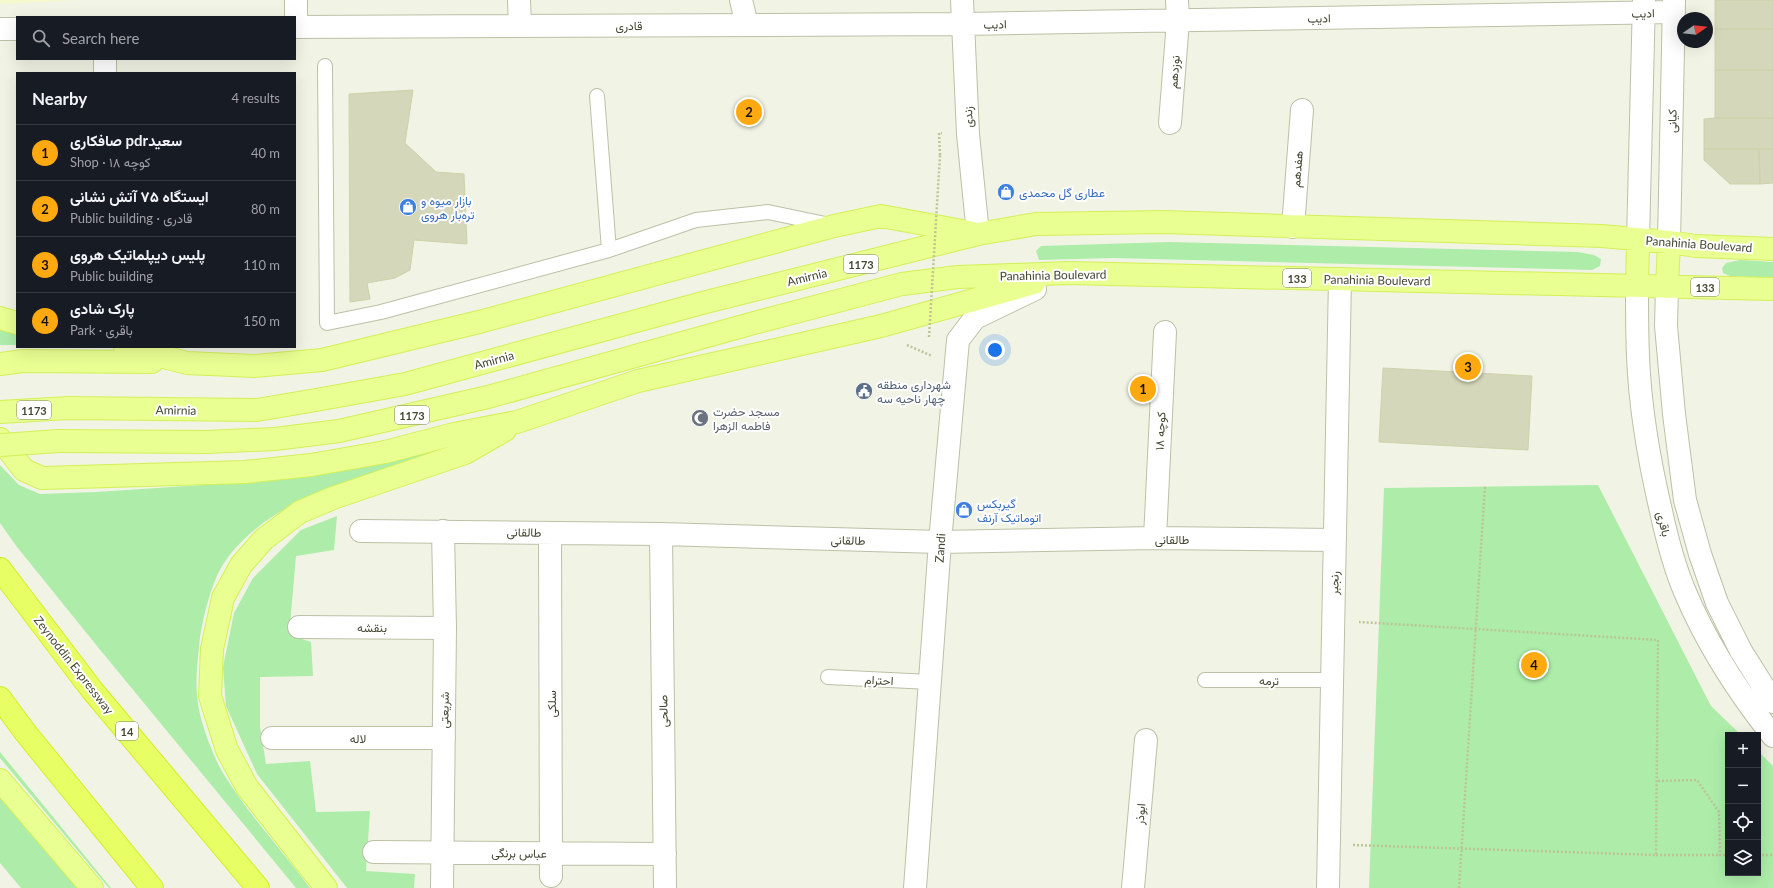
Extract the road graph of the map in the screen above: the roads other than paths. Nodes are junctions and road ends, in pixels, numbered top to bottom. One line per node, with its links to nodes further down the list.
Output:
1 (296, 0): 9 (street)
2 (519, 0): 12 (street)
3 (741, 0): 11 (street)
4 (962, 0): 10 (street, زندی)
5 (1644, 6): 6 (street, ادیب); 7 (street, ادیب); 25 (street)
6 (1674, 6): 26 (street, کیانی)
7 (1410, 8): 8 (street, ادیب)
8 (1177, 10): 10 (street, ادیب); 21 (street, نوزدهم)
9 (295, 16)
10 (964, 24): 11 (street, قادری); 24 (street, زندی)
11 (748, 25): 12 (street, قادری)
12 (520, 26): 13 (street, قادری)
13 (296, 27)
14 (0, 29): 15 (street)
15 (16, 29)
16 (105, 60): 18 (street)
17 (325, 66): 28 (lane)
18 (105, 72)
19 (597, 96): 28 (lane)
20 (1302, 110): 23 (street, هفدهم)
21 (1170, 123)
22 (834, 226): 24 (main road); 28 (lane); 39 (main road)
23 (1293, 227): 24 (main road, Panahinia Boulevard); 25 (main road, Panahinia Boulevard)
24 (978, 234): 41 (main road, Amirnia / 1173)
25 (1638, 240): 26 (main road, Panahinia Boulevard); 32 (main road)
26 (1669, 242): 27 (main road, Panahinia Boulevard); 33 (main road)
27 (1773, 249)
28 (609, 250)
29 (1068, 273): 30 (main road, Panahinia Boulevard / 133); 31 (main road, Panahinia Boulevard / 133); 42 (main road); 51 (street, Zandi)
30 (958, 277): 44 (main road, 1173, bridge)
31 (1340, 279): 32 (main road, Panahinia Boulevard / 133); 50 (street, رنجبر)
32 (1637, 286): 33 (main road, Panahinia Boulevard / 133); 61 (street, باقری)
33 (1667, 287): 34 (main road, Panahinia Boulevard / 133); 60 (street)
34 (1773, 289)
35 (0, 318): 36 (main road)
36 (16, 323)
37 (1165, 332): 49 (street, کوچه ۱۸)
38 (129, 348): 39 (main road)
39 (187, 363): 40 (main road)
40 (0, 364)
41 (0, 412)
42 (517, 422): 43 (main road); 74 (main road)
43 (0, 439)
44 (0, 445)
45 (361, 531): 46 (street, طالقانی)
46 (443, 531): 47 (street, طالقانی); 54 (street, شریعتی)
47 (550, 533): 48 (street, طالقانی); 68 (street, سلکی)
48 (661, 534): 51 (street, طالقانی); 69 (street, صالحی)
49 (1155, 538): 50 (street, طالقانی); 51 (street, طالقانی)
50 (1335, 540): 57 (street, رنجبر)
51 (940, 542): 58 (street, Zandi)
52 (0, 569): 73 (highway, Zeynoddin Expressway / 14)
53 (299, 627): 54 (street, بنقشه)
54 (445, 628): 63 (street, شریعتی)
55 (828, 678): 58 (lane, احترام)
56 (1206, 680): 57 (lane, ترمه)
57 (1332, 680): 79 (street, رنجبر)
58 (930, 682): 77 (street, Zandi)
59 (0, 698): 72 (highway)
60 (1773, 702)
61 (1773, 736)
62 (272, 738): 63 (street, لاله)
63 (444, 738): 67 (street, شریعتی)
64 (1146, 740): 78 (street, ابوذر)
65 (0, 780): 71 (main road)
66 (374, 852): 67 (street, عباس برنگی)
67 (442, 852): 68 (street, عباس برنگی); 75 (street, شریعتی)
68 (552, 854): 69 (street, عباس برنگی); 70 (street, سلکی)
69 (665, 854): 76 (street, صالحی)
70 (551, 876)
71 (92, 888)
72 (152, 888)
73 (258, 888)
74 (326, 888)
75 (442, 888)
76 (665, 888)
77 (915, 888)
78 (1133, 888)
79 (1328, 888)

